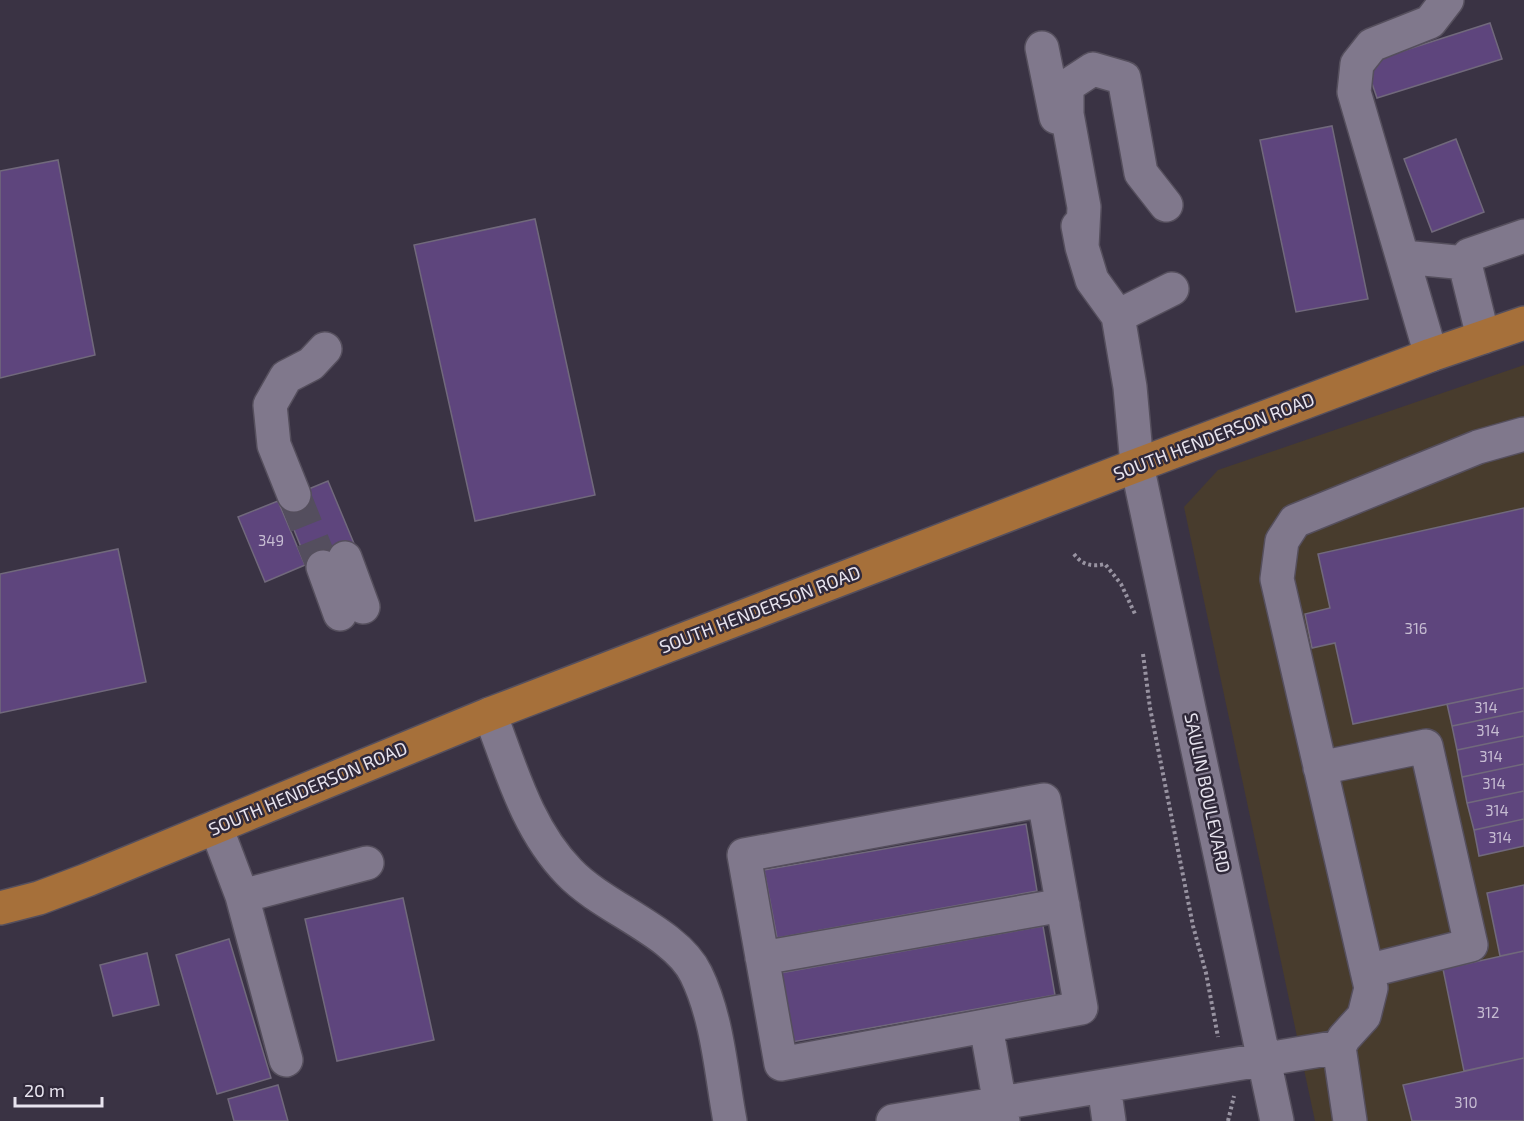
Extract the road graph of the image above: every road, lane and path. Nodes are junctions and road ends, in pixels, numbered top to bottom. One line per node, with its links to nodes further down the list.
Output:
1 (1447, 0): 6 (street)
2 (1042, 48): 5 (street)
3 (1166, 205): 5 (street)
4 (1524, 236): 7 (street)
5 (1082, 247): 9 (street)
6 (1403, 257): 7 (street); 13 (street)
7 (1466, 263): 11 (street)
8 (1172, 289): 9 (street)
9 (1118, 316): 15 (street, SAULIN BOULEVARD)
10 (1524, 323): 11 (main road, SOUTH HENDERSON ROAD)
11 (1483, 337): 13 (main road, SOUTH HENDERSON ROAD)
12 (326, 349): 16 (street)
13 (1431, 355): 15 (main road, SOUTH HENDERSON ROAD)
14 (1524, 434): 23 (street)
15 (1137, 465): 22 (main road, SOUTH HENDERSON ROAD); 34 (street, SAULIN BOULEVARD)
16 (302, 492)
17 (1074, 554): 20 (path)
18 (334, 562): 19 (street)
19 (352, 610)
20 (1137, 625)
21 (1141, 644): 35 (path)
22 (490, 714): 24 (main road, SOUTH HENDERSON ROAD); 38 (street)
23 (1320, 768): 30 (street); 30 (street)
24 (216, 827): 26 (street); 28 (main road, SOUTH HENDERSON ROAD)
25 (367, 863): 26 (street)
26 (242, 896): 33 (street)
27 (1063, 905): 29 (street); 29 (street); 31 (street)
28 (0, 908)
29 (762, 958): 31 (street)
30 (1367, 970): 32 (street)
31 (986, 1026): 37 (street)
32 (1339, 1047): 34 (street); 43 (street)
33 (286, 1060)
34 (1264, 1060): 35 (street); 42 (street, SAULIN BOULEVARD)
35 (1228, 1066): 36 (street); 41 (path)
36 (1104, 1086): 37 (street); 40 (street)
37 (1001, 1112): 39 (street)
38 (730, 1121)
39 (894, 1121)
40 (1109, 1121)
41 (1228, 1121)
42 (1276, 1121)
43 (1350, 1121)

